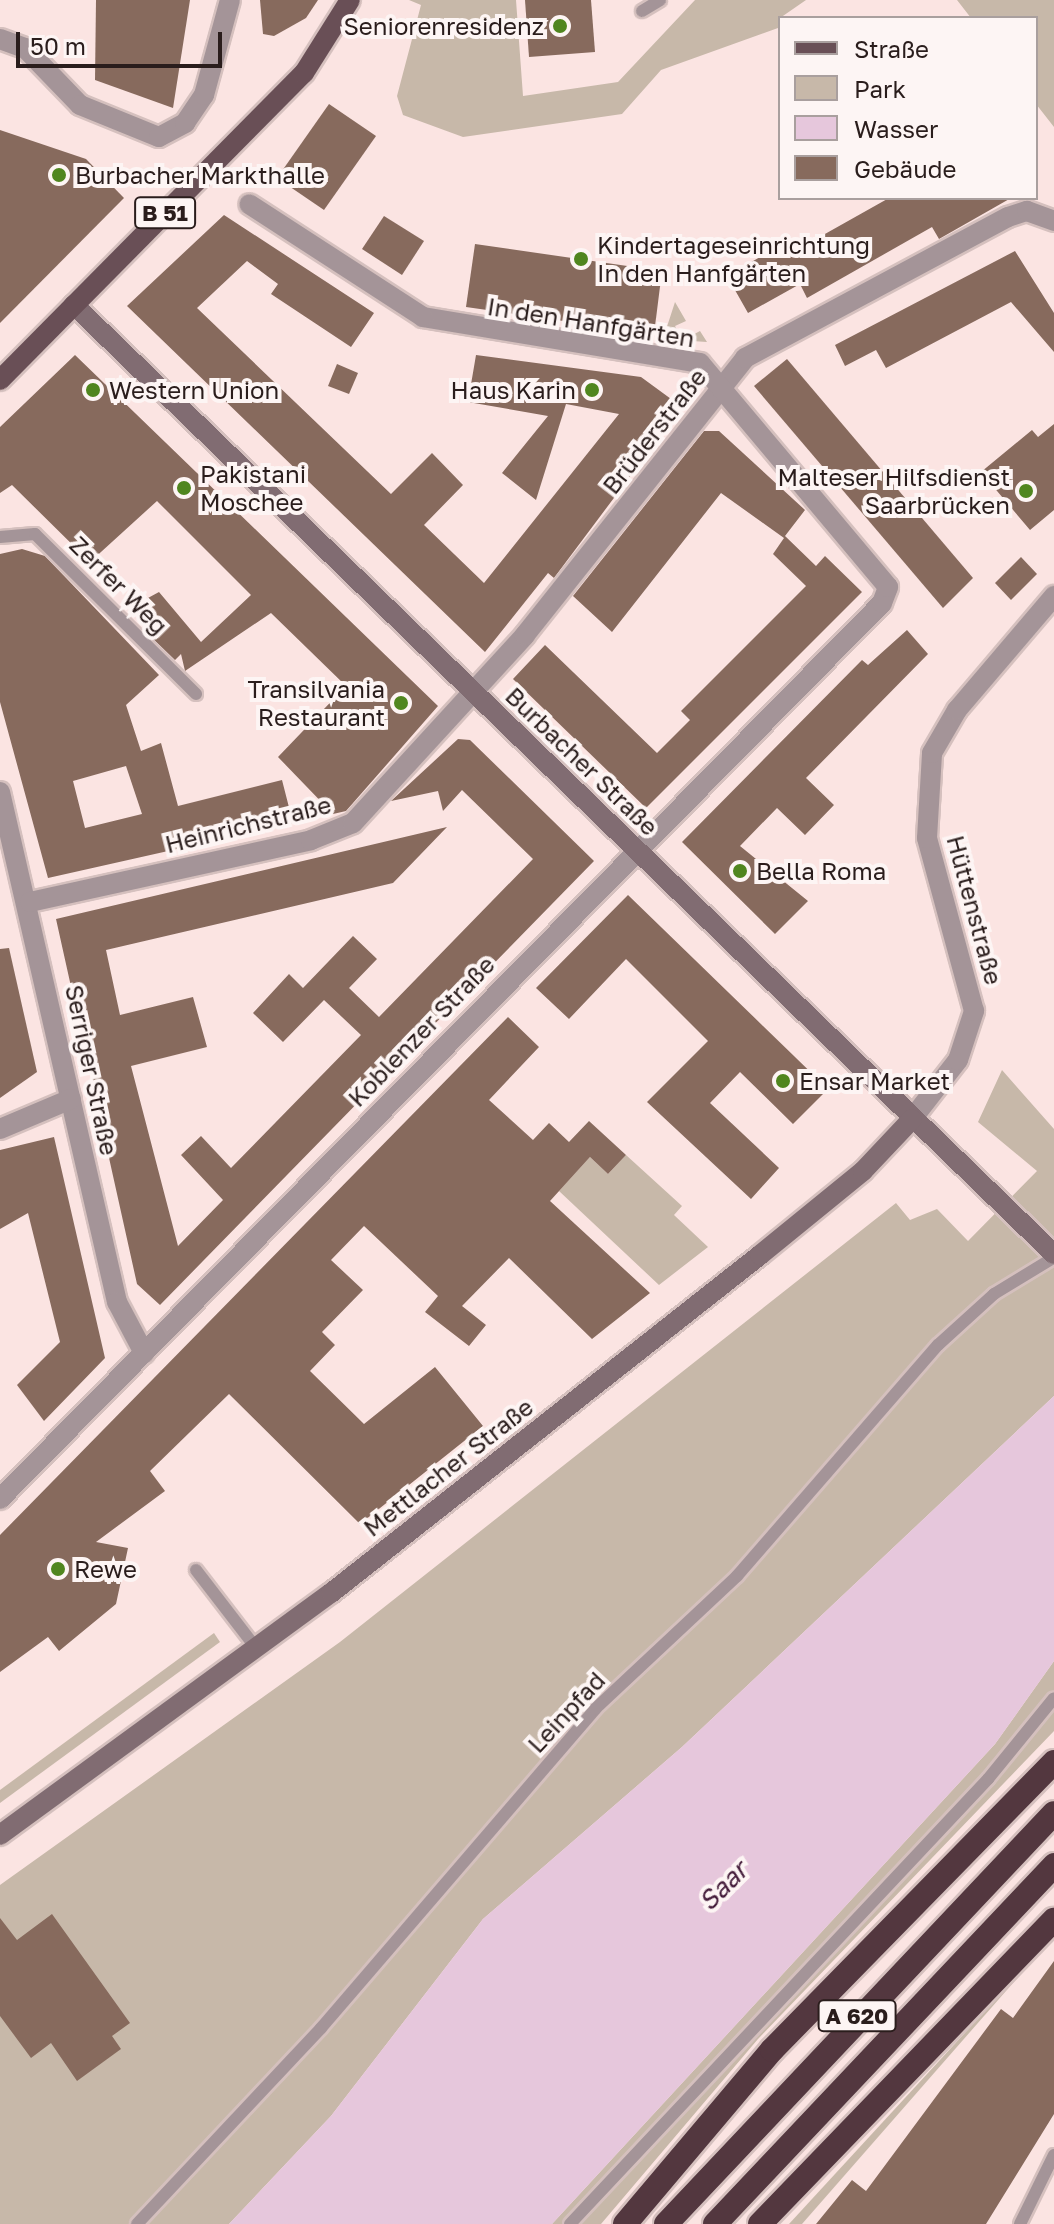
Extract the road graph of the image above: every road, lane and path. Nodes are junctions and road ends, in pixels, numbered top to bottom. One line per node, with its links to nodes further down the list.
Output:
1 (230, 0): 5 (street)
2 (350, 0): 8 (main road, B 51)
3 (660, 0): 4 (lane)
4 (642, 11)
5 (0, 39)
6 (249, 204): 10 (street, In den Hanfgärten)
7 (1054, 221): 10 (street, Brüderstraße)
8 (74, 305): 9 (main road, B 51); 14 (main road, Burbacher Straße)
9 (0, 380)
10 (722, 385): 13 (street, In den Hanfgärten); 14 (street, Brüderstraße)
11 (0, 537): 15 (lane, Zerfer Weg)
12 (1054, 596): 20 (street, Hüttenstraße)
13 (882, 603): 17 (street, Koblenzer Straße)
14 (474, 693): 17 (main road, Burbacher Straße); 18 (street, Heinrichstraße)
15 (196, 694)
16 (0, 792): 18 (street, Serriger Straße)
17 (636, 850): 20 (main road, Burbacher Straße); 23 (street, Koblenzer Straße)
18 (30, 902): 19 (street, Serriger Straße)
19 (71, 1099): 21 (street); 23 (street, Serriger Straße)
20 (912, 1119): 22 (main road, Burbacher Straße); 26 (main road, Mettlacher Straße)
21 (0, 1129)
22 (1053, 1256): 34 (lane, Leinpfad)
23 (144, 1353): 24 (street, Koblenzer Straße)
24 (0, 1499)
25 (196, 1570): 26 (lane)
26 (256, 1648): 30 (main road, Mettlacher Straße)
27 (1054, 1698): 35 (lane)
28 (1054, 1762): 36 (highway)
29 (1054, 1813): 37 (highway, A 620)
30 (0, 1835)
31 (1054, 1865): 38 (highway, A 620)
32 (1054, 1920): 39 (highway)
33 (1054, 2155): 40 (lane)
34 (137, 2224)
35 (570, 2224)
36 (625, 2224)
37 (666, 2224)
38 (715, 2224)
39 (760, 2224)
40 (1020, 2224)

